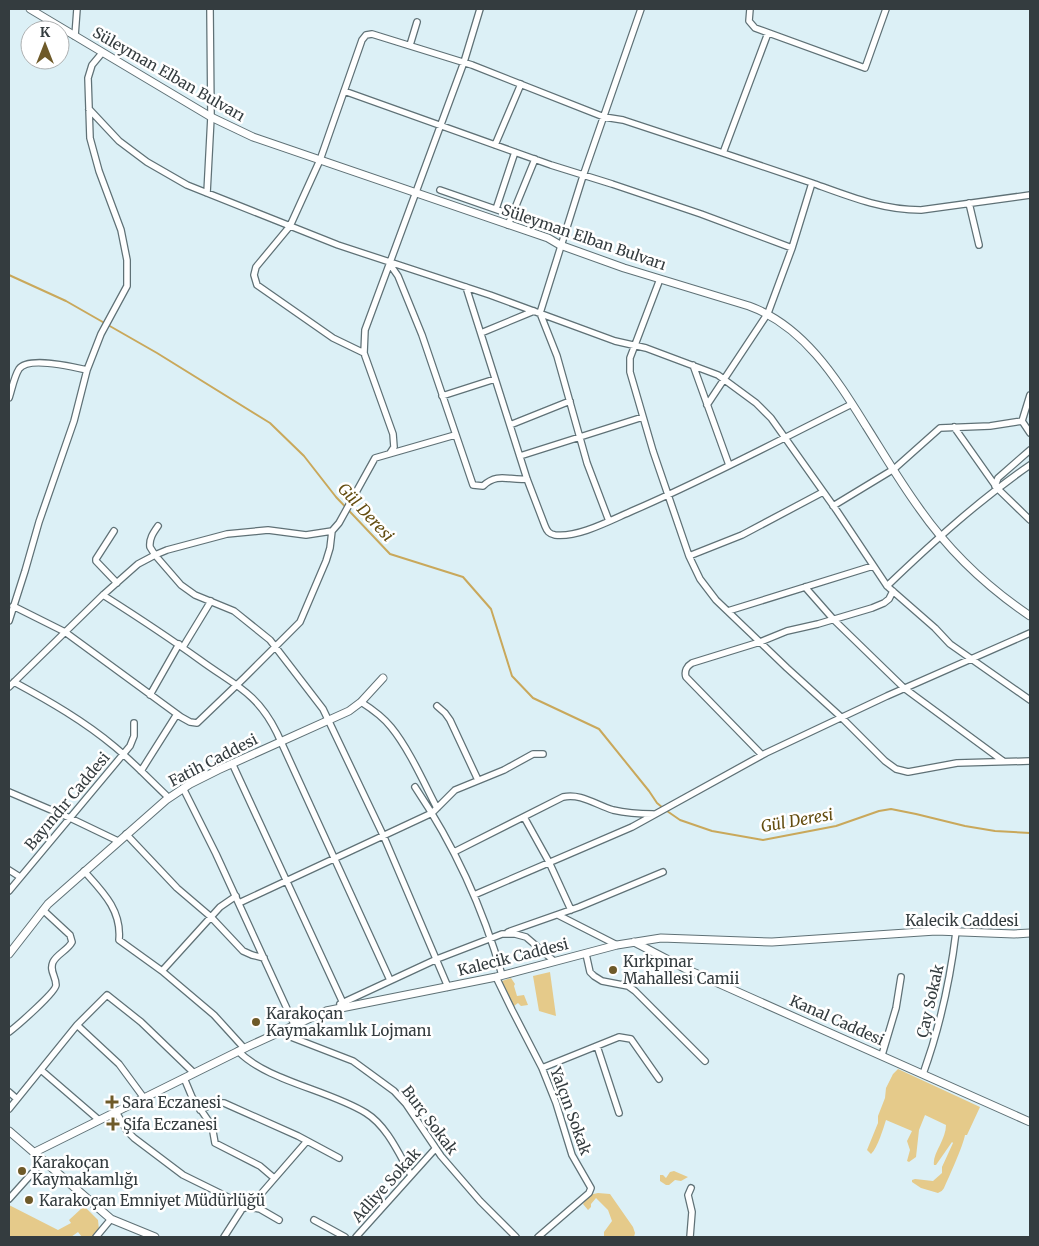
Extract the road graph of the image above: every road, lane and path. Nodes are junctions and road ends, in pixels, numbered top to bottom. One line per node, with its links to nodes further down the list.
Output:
1 (30, 9): 10 (street, Süleyman Elban Bulvarı)
2 (77, 9): 10 (street)
3 (210, 9): 17 (street)
4 (480, 9): 13 (street)
5 (641, 9): 18 (street)
6 (750, 9): 9 (street)
7 (886, 9): 9 (street)
8 (417, 22): 11 (street)
9 (768, 33): 22 (street)
10 (75, 36): 12 (street, Süleyman Elban Bulvarı)
11 (410, 45): 13 (street); 15 (street)
12 (102, 52): 16 (street); 17 (street, Süleyman Elban Bulvarı)
13 (464, 62): 14 (street); 19 (street)
14 (521, 84): 18 (street); 20 (street)
15 (344, 91): 19 (street); 24 (street)
16 (89, 109): 28 (street); 49 (street)
17 (210, 117): 24 (street, Süleyman Elban Bulvarı); 28 (street)
18 (604, 117): 22 (street); 25 (street)
19 (440, 125): 20 (street); 29 (street)
20 (495, 145): 21 (street)
21 (515, 152): 23 (street); 32 (street)
22 (723, 153): 26 (street)
23 (535, 159): 25 (street); 33 (street)
24 (320, 160): 29 (street, Süleyman Elban Bulvarı); 35 (street)
25 (583, 176): 36 (street); 39 (street)
26 (812, 183): 31 (street); 39 (street)
27 (440, 190): 32 (street)
28 (207, 193): 35 (street)
29 (416, 193): 34 (street, Süleyman Elban Bulvarı); 40 (street)
30 (1030, 195): 31 (street)
31 (970, 203): 38 (street)
32 (496, 209): 33 (street)
33 (513, 214): 34 (street); 36 (street)
34 (508, 225): 37 (street, Süleyman Elban Bulvarı)
35 (290, 226): 40 (street); 47 (street)
36 (564, 233): 37 (street)
37 (560, 245): 41 (street, Süleyman Elban Bulvarı); 43 (street)
38 (979, 245)
39 (792, 248): 44 (street)
40 (389, 263): 42 (street); 47 (street); 53 (street)
41 (660, 279): 44 (street, Süleyman Elban Bulvarı); 46 (street)
42 (466, 287): 43 (street); 45 (street)
43 (537, 312): 45 (street); 46 (street); 55 (street)
44 (768, 313): 51 (street); 56 (street, Süleyman Elban Bulvarı)
45 (481, 333): 50 (street)
46 (636, 346): 48 (street); 58 (street)
47 (364, 353): 67 (street)
48 (693, 365): 51 (street); 57 (street)
49 (87, 370): 54 (street); 93 (street)
50 (495, 379): 53 (street); 60 (street)
51 (725, 380): 57 (street); 65 (street)
52 (1030, 395): 59 (street)
53 (442, 396): 63 (street)
54 (9, 398)
55 (570, 402): 60 (street); 64 (street)
56 (852, 404): 65 (street); 71 (street, Süleyman Elban Bulvarı)
57 (707, 405): 69 (street)
58 (643, 417): 64 (street); 75 (street)
59 (1022, 421): 61 (street); 62 (street)
60 (510, 425): 68 (street)
61 (954, 427): 71 (street); 73 (street)
62 (1030, 432)
63 (455, 435): 67 (street); 72 (street)
64 (580, 437): 68 (street); 78 (street)
65 (785, 437): 69 (street); 74 (street)
66 (1030, 450): 73 (street)
67 (390, 453): 81 (street)
68 (520, 456): 72 (street)
69 (729, 465): 75 (street)
70 (1030, 465): 73 (street)
71 (894, 468): 76 (street); 82 (street, Süleyman Elban Bulvarı)
72 (527, 479): 78 (street)
73 (996, 487): 77 (street); 82 (street)
74 (823, 492): 76 (street); 84 (street)
75 (669, 496): 78 (street); 84 (street)
76 (833, 506): 85 (street)
77 (1030, 520)
78 (609, 521)
79 (158, 526): 83 (street)
80 (114, 531): 86 (street)
81 (332, 531): 83 (street); 102 (street)
82 (941, 534): 87 (street); 95 (street, Süleyman Elban Bulvarı)
83 (155, 555): 86 (street); 92 (street)
84 (688, 556): 94 (street)
85 (873, 566): 87 (street); 88 (street)
86 (117, 582): 90 (street)
87 (887, 586): 89 (street)
88 (804, 587): 94 (street); 97 (street)
89 (893, 591): 97 (street); 103 (street)
90 (103, 595): 98 (street); 101 (street)
91 (9, 599): 93 (street)
92 (210, 601): 101 (street); 102 (street)
93 (14, 604): 96 (street); 98 (street)
94 (728, 611): 100 (street)
95 (1030, 616)
96 (9, 620)
97 (834, 620): 100 (street); 108 (street)
98 (65, 632): 105 (street); 109 (street)
99 (1030, 634): 103 (street)
100 (760, 642): 114 (street); 120 (street)
101 (181, 646): 106 (street); 109 (street)
102 (276, 646): 106 (street); 115 (street)
103 (972, 659): 108 (street); 110 (street)
104 (383, 678): 111 (street, Fatih Caddesi)
105 (14, 682): 107 (street); 118 (street)
106 (236, 684): 113 (street); 117 (street)
107 (9, 687)
108 (904, 688): 114 (street); 122 (street)
109 (150, 695): 113 (street)
110 (1030, 700)
111 (361, 702): 115 (street, Fatih Caddesi); 130 (street)
112 (437, 706): 125 (street)
113 (177, 714): 124 (street)
114 (841, 717): 120 (street); 122 (street)
115 (329, 719): 117 (street, Fatih Caddesi); 135 (street)
116 (134, 723): 118 (street, Bayındır Caddesi)
117 (280, 742): 123 (street, Fatih Caddesi); 138 (street)
118 (123, 754): 124 (street); 133 (street, Bayındır Caddesi)
119 (542, 754): 125 (street)
120 (762, 755): 131 (street)
121 (1030, 760): 122 (street)
122 (1003, 761)
123 (232, 763): 127 (street, Fatih Caddesi); 144 (street)
124 (141, 771): 129 (street)
125 (478, 780): 130 (street)
126 (414, 787): 130 (street)
127 (183, 788): 129 (street, Fatih Caddesi); 147 (street)
128 (9, 792): 133 (street)
129 (169, 798): 134 (street, Fatih Caddesi)
130 (434, 811): 135 (street); 137 (street, Yalçın Sokak)
131 (655, 815): 132 (street); 139 (street)
132 (524, 817): 137 (street); 139 (street)
133 (70, 818): 136 (street); 143 (street, Bayındır Caddesi)
134 (126, 834): 136 (street, Fatih Caddesi); 152 (street)
135 (384, 836): 138 (street); 162 (street)
136 (118, 841): 141 (street, Fatih Caddesi)
137 (454, 852): 146 (street, Yalçın Sokak)
138 (335, 859): 144 (street); 167 (street)
139 (550, 862): 146 (street); 150 (street)
140 (9, 870): 143 (street)
141 (84, 871): 149 (street, Fatih Caddesi); 164 (street)
142 (664, 872): 150 (street)
143 (20, 877): 145 (street, Bayındır Caddesi)
144 (287, 881): 148 (street); 169 (street)
145 (9, 891)
146 (474, 895): 156 (street, Yalçın Sokak)
147 (236, 896): 148 (street); 152 (street)
148 (239, 903): 161 (street)
149 (43, 910): 159 (street, Fatih Caddesi); 173 (street)
150 (571, 910): 151 (street)
151 (558, 915): 155 (street); 158 (street)
152 (211, 917): 161 (street); 164 (street)
153 (956, 932): 154 (street, Kalecik Caddesi); 157 (street, Kalecik Caddesi); 182 (street, Çay Sokak)
154 (1030, 933)
155 (502, 934): 156 (street); 163 (street)
156 (491, 937): 162 (street); 165 (street, Yalçın Sokak)
157 (634, 942): 158 (street, Kalecik Caddesi); 177 (street, Kanal Caddesi)
158 (617, 945): 160 (street, Kalecik Caddesi)
159 (9, 954)
160 (586, 954): 163 (street, Kalecik Caddesi); 178 (street)
161 (264, 958): 171 (street)
162 (437, 959): 167 (street); 168 (street)
163 (554, 961): 165 (street, Kalecik Caddesi)
164 (162, 970): 176 (street)
165 (499, 976): 168 (street, Kalecik Caddesi); 179 (street, Yalçın Sokak)
166 (901, 977): 177 (street)
167 (390, 980): 169 (street)
168 (448, 987): 170 (street, Kalecik Caddesi)
169 (343, 1003): 170 (street)
170 (326, 1011): 171 (street, Kalecik Caddesi)
171 (294, 1024): 174 (street, Kalecik Caddesi)
172 (77, 1025): 180 (street); 181 (street); 187 (street)
173 (9, 1032)
174 (278, 1032): 176 (street, Kalecik Caddesi); 196 (street, Burç Sokak)
175 (597, 1046): 179 (street); 184 (street); 191 (street)
176 (241, 1050): 181 (street, Kalecik Caddesi); 200 (street)
177 (882, 1055): 182 (street, Kanal Caddesi)
178 (705, 1061)
179 (542, 1068): 214 (street, Yalçın Sokak)
180 (41, 1070): 186 (street); 192 (street)
181 (194, 1073): 183 (street, Kalecik Caddesi)
182 (923, 1074): 193 (street, Kanal Caddesi)
183 (184, 1078): 187 (street, Kalecik Caddesi); 189 (street)
184 (659, 1079)
185 (9, 1092): 186 (street)
186 (17, 1098): 188 (street)
187 (144, 1098): 190 (street, Kalecik Caddesi)
188 (9, 1109)
189 (200, 1110): 195 (street); 201 (street)
190 (116, 1112): 192 (street, Kalecik Caddesi); 204 (street)
191 (619, 1113)
192 (99, 1120): 197 (street, Kalecik Caddesi)
193 (1030, 1122)
194 (9, 1131): 197 (street)
195 (307, 1141): 198 (street); 201 (street)
196 (435, 1149): 200 (street, Adliye Sokak); 213 (street, Burç Sokak)
197 (36, 1152): 199 (street)
198 (339, 1158)
199 (44, 1160): 203 (street); 205 (street)
200 (411, 1175): 212 (street, Adliye Sokak)
201 (274, 1178): 204 (street)
202 (691, 1188): 215 (street)
203 (9, 1199)
204 (248, 1207): 206 (street); 210 (street)
205 (112, 1219): 208 (street); 209 (street)
206 (279, 1220)
207 (314, 1220): 211 (street)
208 (96, 1237)
209 (155, 1237)
210 (224, 1237)
211 (345, 1237)
212 (356, 1237)
213 (516, 1237)
214 (538, 1237)
215 (690, 1237)

